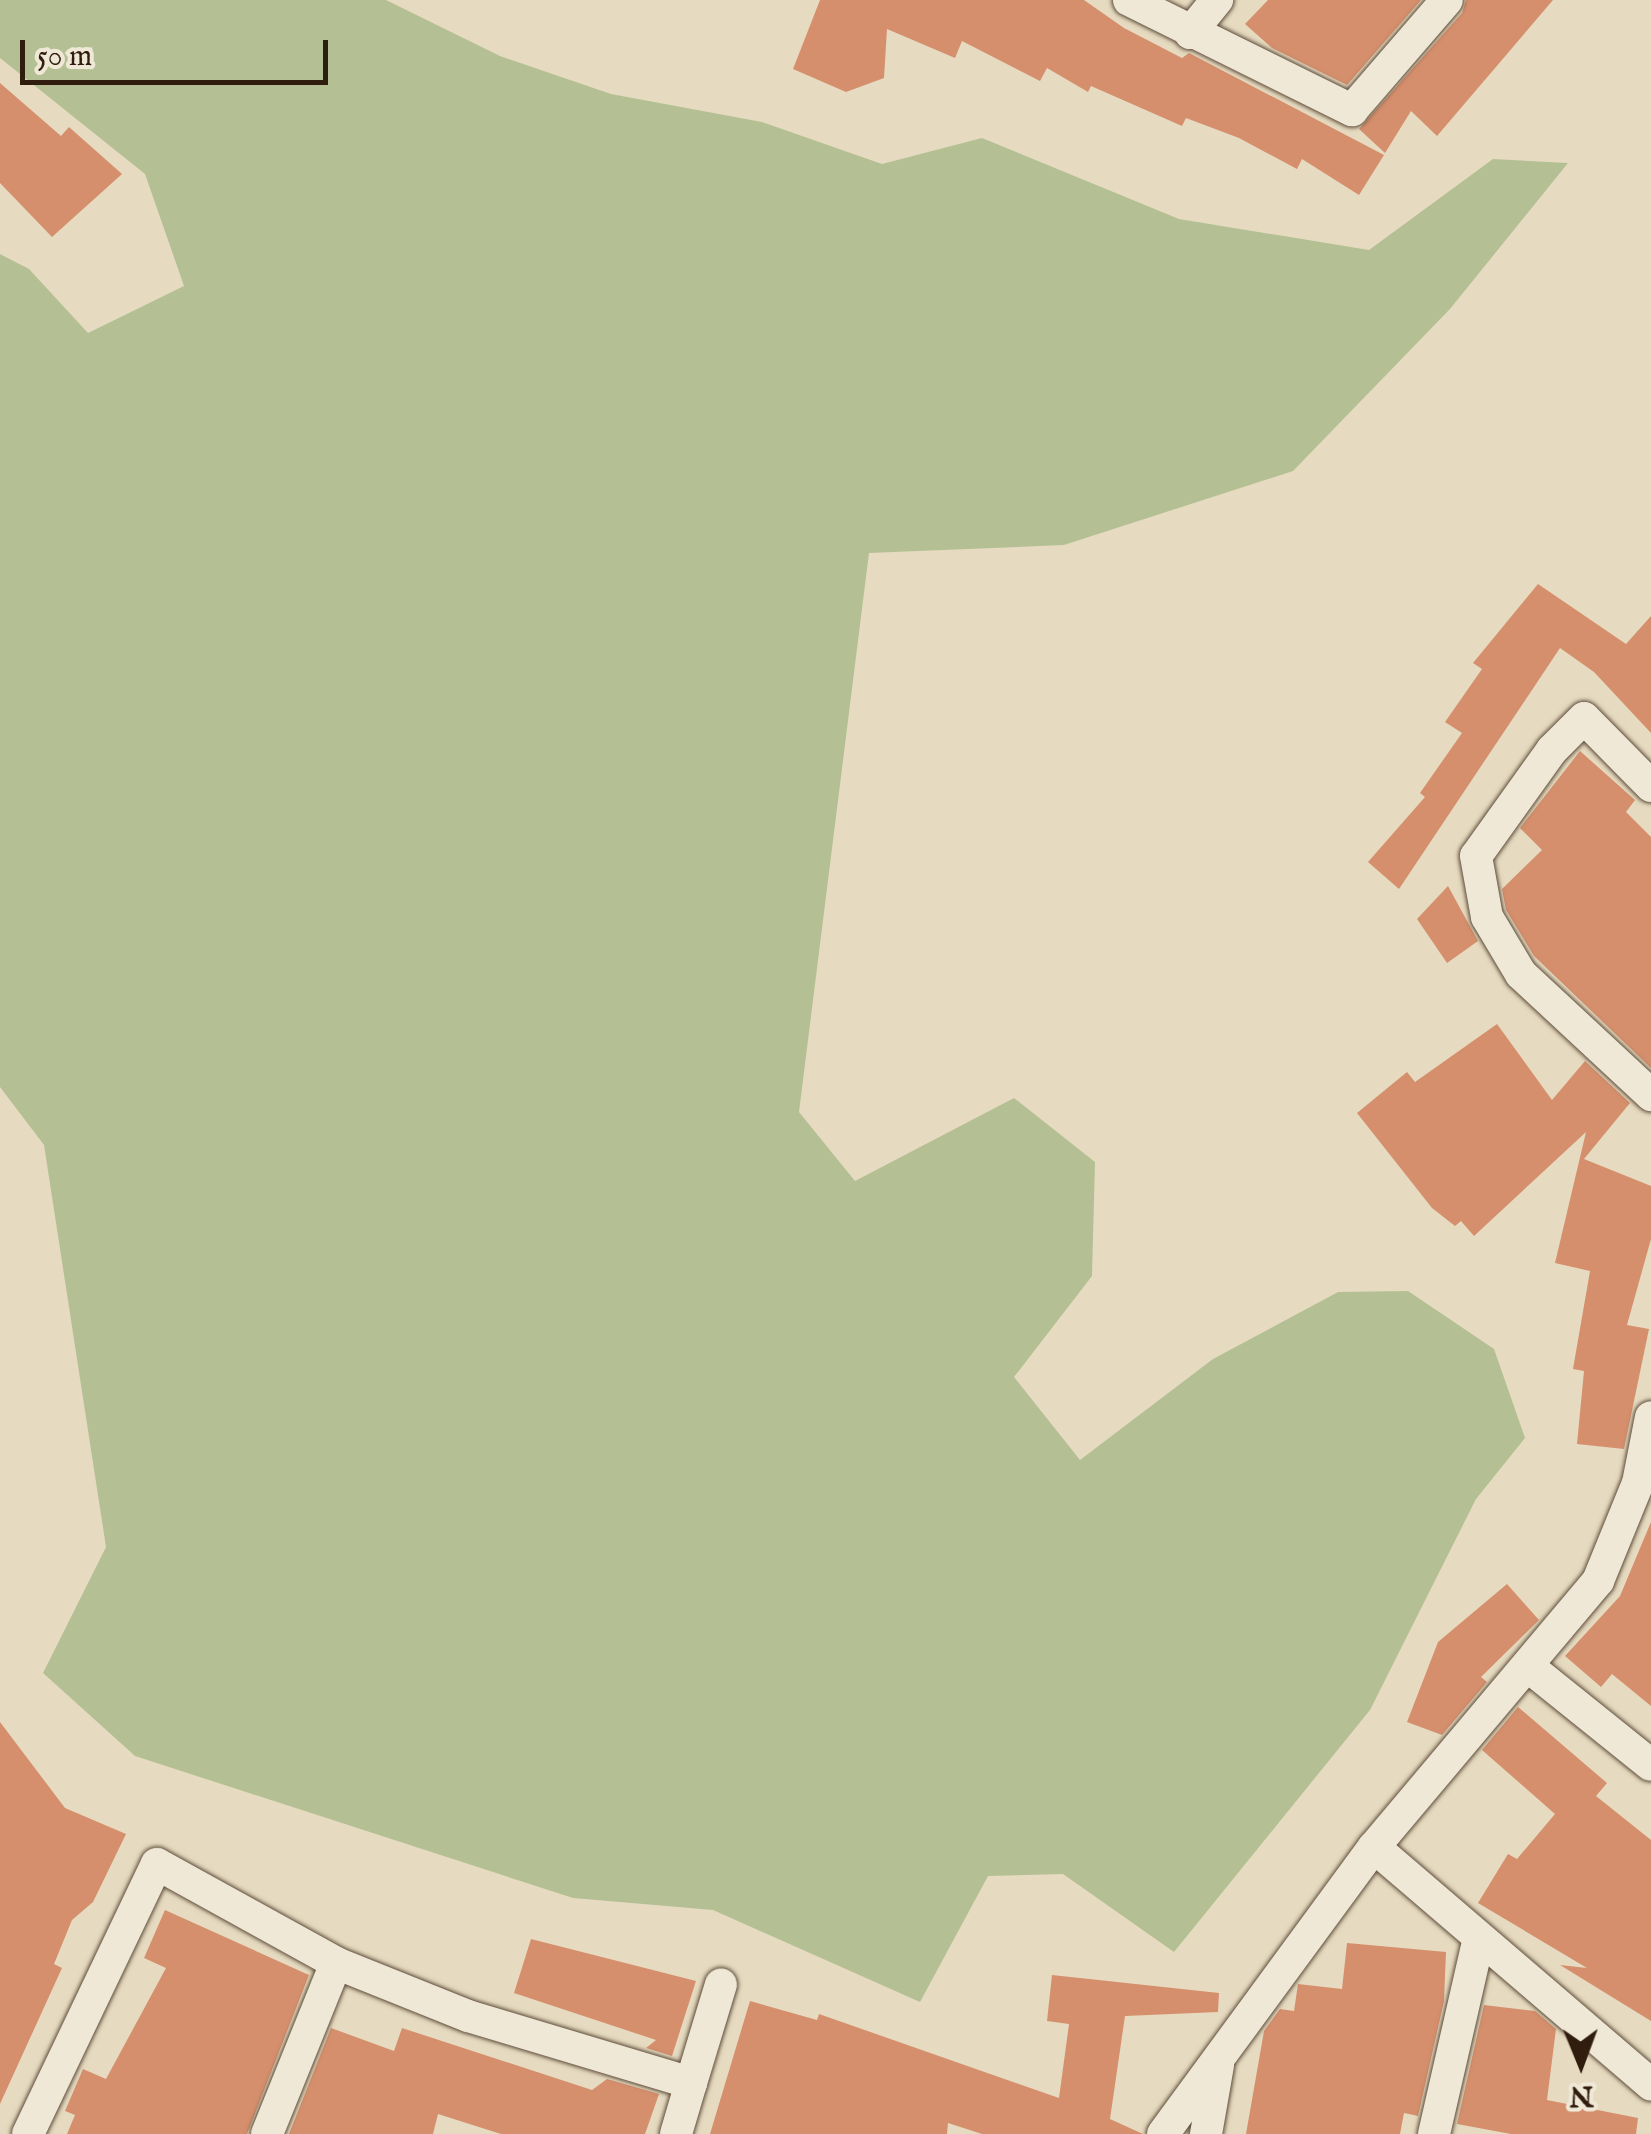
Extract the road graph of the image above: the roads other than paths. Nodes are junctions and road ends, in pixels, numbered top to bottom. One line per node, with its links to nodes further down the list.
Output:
1 (1129, 0): 4 (street)
2 (1217, 0): 4 (street)
3 (1447, 0): 4 (street)
4 (1190, 33)
5 (1651, 786): 6 (street)
6 (1651, 1095)
7 (1651, 1417): 8 (street)
8 (1528, 1667): 9 (street); 10 (street)
9 (1651, 1766)
10 (1374, 1847): 11 (street); 14 (street)
11 (1480, 1938): 16 (street); 22 (street)
12 (336, 1963): 15 (street); 17 (street); 18 (street)
13 (720, 1984): 15 (street)
14 (1219, 2056): 20 (street); 21 (street)
15 (691, 2082): 19 (street)
16 (1651, 2084)
17 (28, 2134)
18 (267, 2134)
19 (676, 2134)
20 (1163, 2134)
21 (1206, 2134)
22 (1434, 2134)

